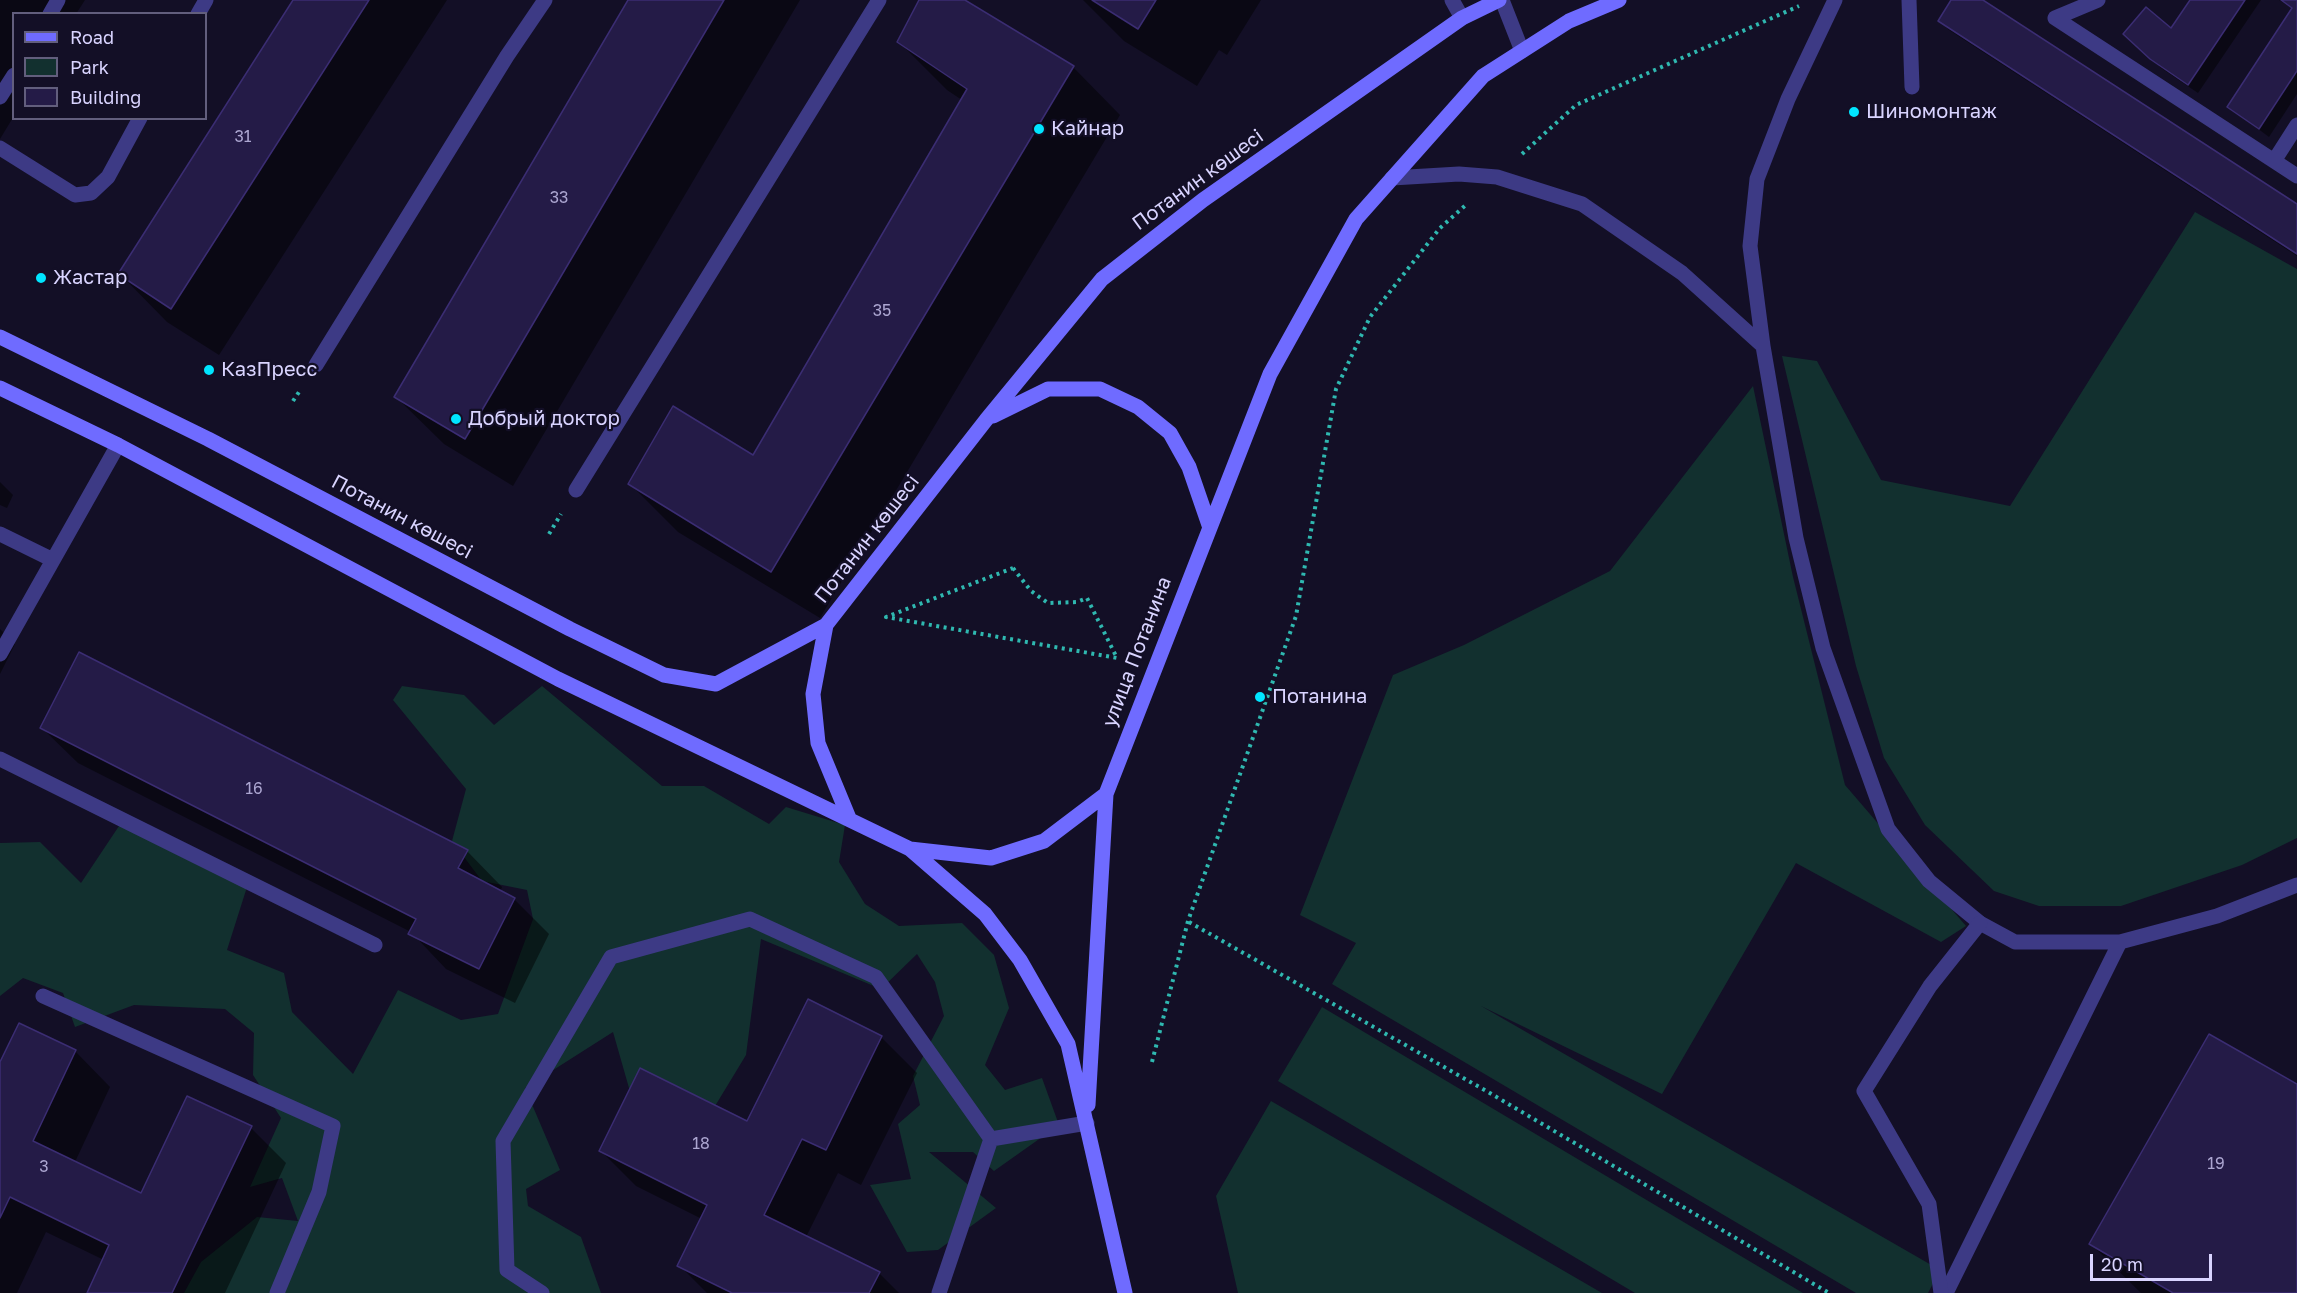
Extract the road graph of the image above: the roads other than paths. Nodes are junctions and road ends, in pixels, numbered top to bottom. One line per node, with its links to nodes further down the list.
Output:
1 (545, 0): 22 (street)
2 (879, 0): 26 (street)
3 (1452, 0): 9 (street)
4 (1501, 0): 9 (main road, Потанин көшесі); 10 (street)
5 (1619, 0): 10 (main road)
6 (1835, 0): 21 (street)
7 (1909, 0): 12 (street)
8 (2098, 0): 17 (street)
9 (1462, 18): 24 (main road, Потанин көшесі)
10 (1522, 51): 19 (main road)
11 (12, 78): 13 (street)
12 (1912, 87)
13 (0, 98)
14 (139, 120): 16 (street)
15 (2297, 125): 17 (street)
16 (0, 148)
17 (2274, 161): 18 (street)
18 (2297, 176)
19 (1392, 178): 21 (street); 27 (main road)
20 (0, 337): 30 (main road, Потанин көшесі)
21 (1763, 345): 37 (street)
22 (316, 365)
23 (0, 388): 25 (main road)
24 (986, 420): 27 (main road); 30 (main road, Потанин көшесі)
25 (118, 445): 29 (street); 34 (main road)
26 (576, 490)
27 (1209, 525): 33 (main road, улица Потанина)
28 (0, 534): 29 (street)
29 (53, 560): 31 (street)
30 (826, 625): 34 (main road)
31 (0, 654)
32 (0, 759): 39 (street)
33 (1106, 794): 35 (main road); 41 (main road)
34 (849, 818): 35 (main road)
35 (910, 849): 41 (main road)
36 (2297, 885): 38 (street)
37 (1980, 923): 38 (street); 47 (street)
38 (2120, 942): 48 (street)
39 (375, 945)
40 (43, 996): 43 (street)
41 (1087, 1123): 42 (street); 46 (main road)
42 (991, 1139): 44 (street); 45 (street)
43 (277, 1293)
44 (542, 1293)
45 (939, 1293)
46 (1125, 1293)
47 (1941, 1293)
48 (1946, 1293)

